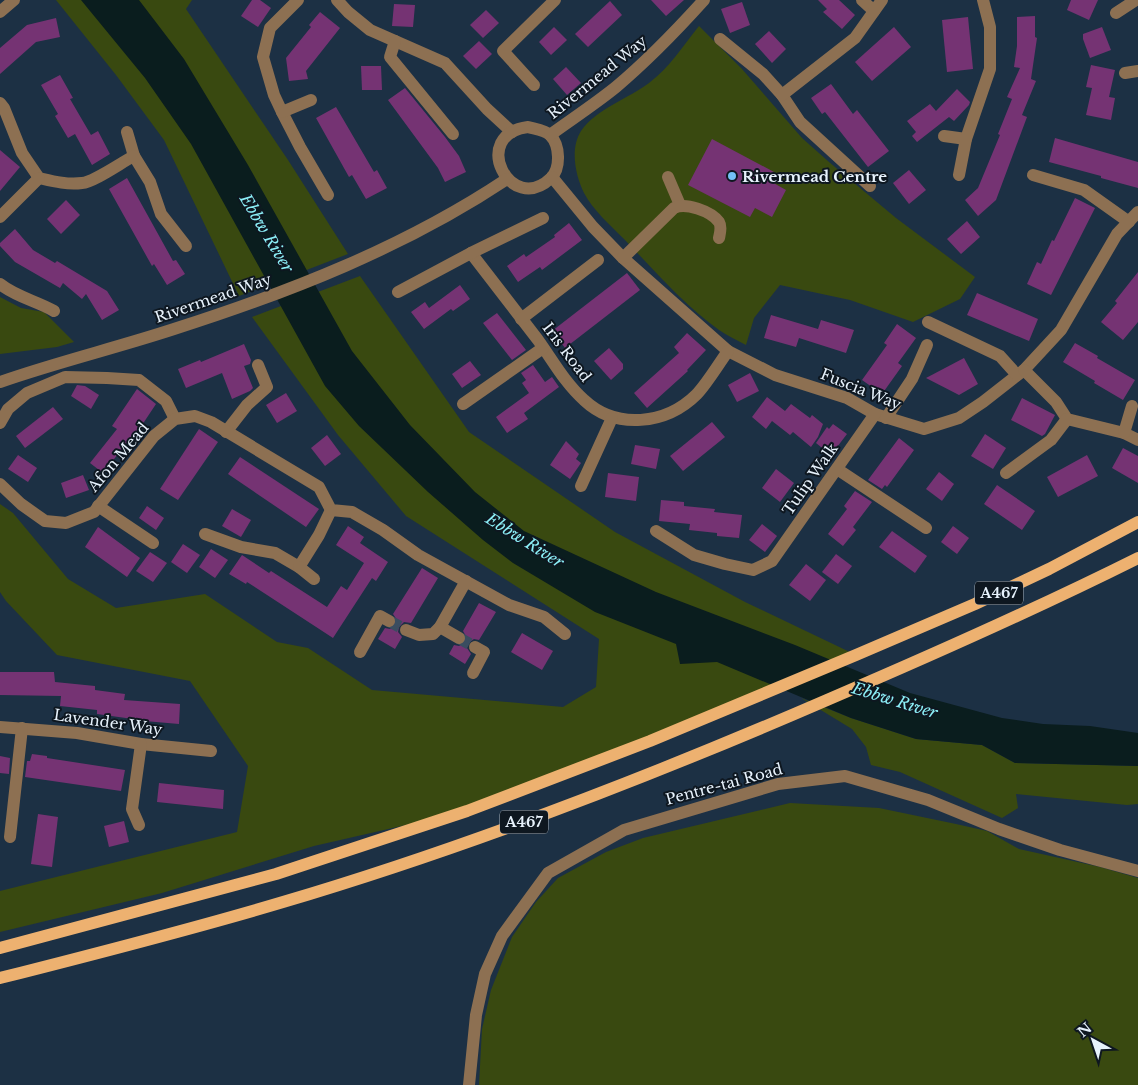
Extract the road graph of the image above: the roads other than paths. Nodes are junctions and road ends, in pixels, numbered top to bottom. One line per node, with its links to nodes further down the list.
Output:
1 (14, 0): 11 (street)
2 (337, 0): 14 (street)
3 (555, 0): 15 (street)
4 (704, 0): 23 (street, Rivermead Way)
5 (862, 0): 10 (street)
6 (882, 0): 10 (street)
7 (983, 0): 25 (street)
8 (1136, 0): 12 (street)
9 (295, 1): 19 (street)
10 (874, 11): 16 (street)
11 (0, 12)
12 (1116, 13)
13 (720, 39): 16 (street)
14 (395, 41): 21 (street); 22 (street)
15 (534, 85)
16 (782, 95): 33 (street)
17 (311, 100): 19 (street)
18 (0, 103): 31 (street)
19 (282, 112): 34 (street)
20 (126, 132): 26 (street)
21 (512, 132): 23 (street, Rivermead Way); 32 (street)
22 (453, 134)
23 (550, 135): 29 (street, Rivermead Way)
24 (944, 136): 25 (street)
25 (966, 139): 27 (street)
26 (134, 156): 31 (street); 41 (street)
27 (959, 175)
28 (1033, 175): 39 (street)
29 (552, 177): 32 (street); 43 (street, Fuscia Way)
30 (668, 177): 35 (street)
31 (39, 178): 37 (street)
32 (506, 179): 55 (street, Rivermead Way)
33 (870, 186)
34 (328, 195)
35 (680, 205): 40 (street); 43 (street)
36 (1138, 212): 39 (street, Fuscia Way)
37 (0, 217)
38 (543, 218): 42 (street)
39 (1128, 222): 54 (street, Fuscia Way)
40 (719, 238)
41 (186, 246)
42 (471, 253): 46 (street); 48 (street, Iris Road)
43 (623, 258): 52 (street, Fuscia Way)
44 (598, 260): 48 (street)
45 (0, 284): 47 (street)
46 (398, 292)
47 (54, 311)
48 (521, 319): 51 (street, Iris Road)
49 (928, 322): 54 (street)
50 (927, 345): 58 (street, Tulip Walk)
51 (543, 348): 56 (street); 60 (street, Iris Road)
52 (728, 351): 58 (street, Fuscia Way); 60 (street, Iris Road)
53 (258, 365): 63 (street)
54 (1020, 372): 58 (street, Fuscia Way); 61 (street)
55 (0, 382)
56 (463, 404)
57 (1132, 406): 64 (street)
58 (881, 416): 66 (street, Tulip Walk)
59 (175, 418): 62 (street); 63 (street); 70 (street, Afon Mead)
60 (612, 418): 69 (street)
61 (1067, 419): 64 (street); 67 (street)
62 (0, 423)
63 (226, 432): 71 (street)
64 (1124, 433): 65 (street)
65 (1138, 440)
66 (837, 469): 73 (street); 74 (street, Tulip Walk)
67 (1006, 473)
68 (0, 484): 70 (street, Afon Mead)
69 (581, 486)
70 (98, 506): 76 (street)
71 (331, 510): 78 (street); 80 (street)
72 (1138, 522): 96 (main road, A467)
73 (926, 528)
74 (656, 531)
75 (205, 534): 78 (street)
76 (154, 543)
77 (1138, 558): 97 (main road, A467)
78 (299, 567): 79 (street)
79 (314, 579)
80 (466, 581): 82 (street); 84 (street)
81 (389, 621): 87 (street)
82 (440, 627): 83 (street); 85 (street)
83 (406, 630)
84 (565, 634)
85 (459, 638)
86 (475, 648): 88 (street)
87 (360, 652)
88 (473, 673)
89 (0, 727): 90 (street, Lavender Way)
90 (22, 728): 91 (street, Lavender Way); 94 (street)
91 (141, 744): 92 (street, Lavender Way); 93 (street)
92 (211, 751)
93 (139, 825)
94 (10, 837)
95 (1138, 871): 98 (street, Pentre-tai Road)
96 (0, 948)
97 (0, 978)
98 (469, 1085)

